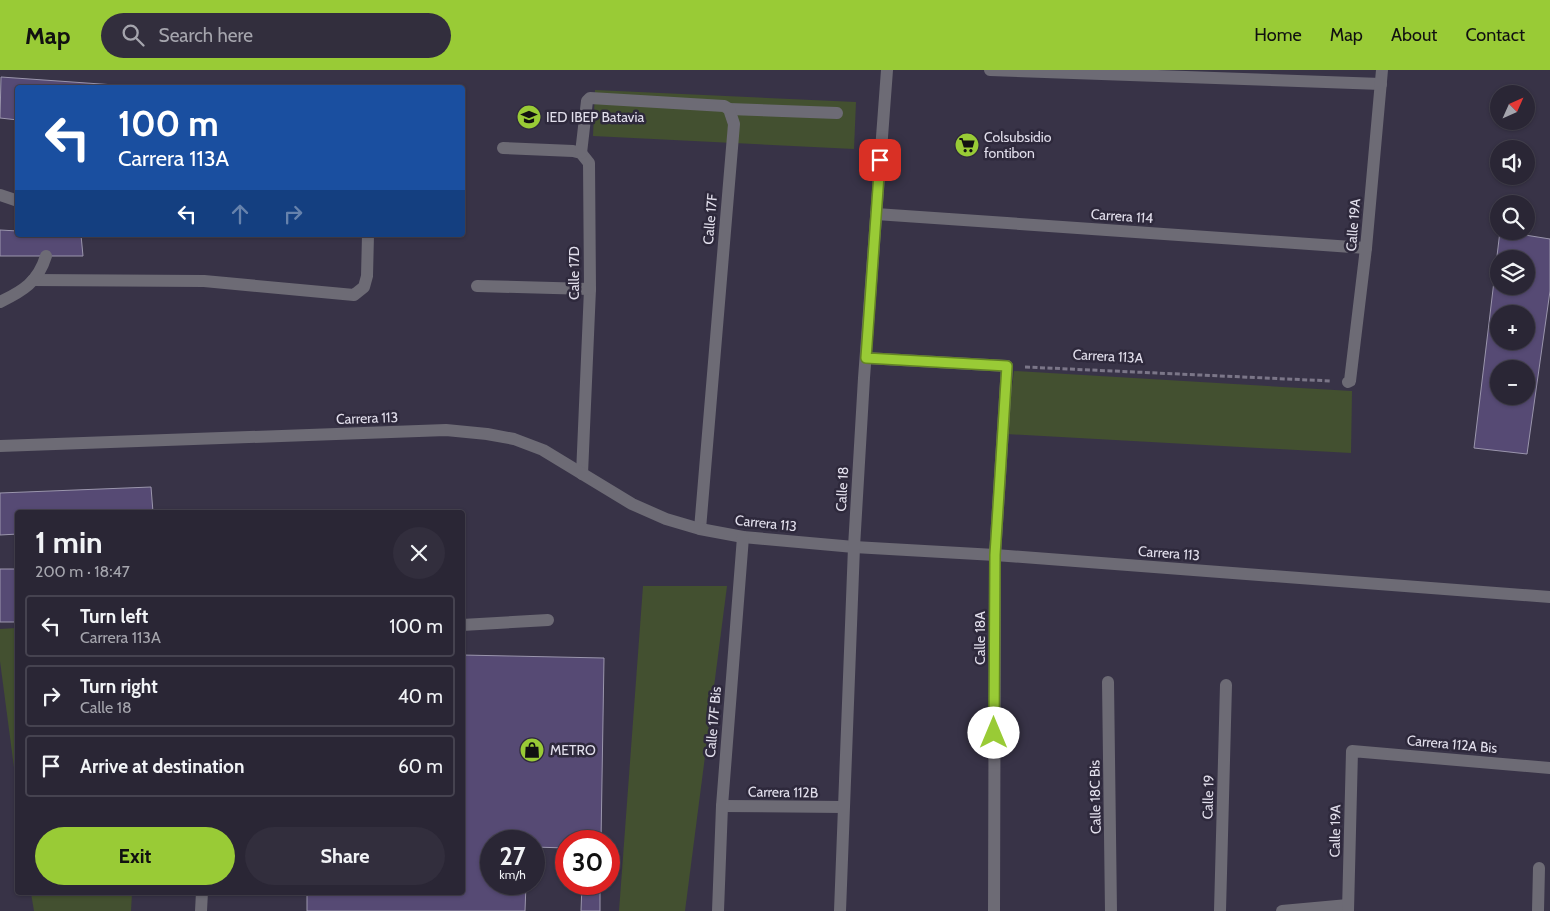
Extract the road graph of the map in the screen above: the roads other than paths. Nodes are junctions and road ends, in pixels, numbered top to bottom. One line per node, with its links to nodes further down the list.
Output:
1 (887, 70): 12 (street, Calle 18)
2 (990, 70): 4 (street)
3 (1382, 70): 5 (street, Calle 19A)
4 (1021, 71): 5 (street)
5 (1381, 84): 14 (street, Calle 19A)
6 (729, 109): 7 (street); 9 (street); 24 (street, Calle 17F)
7 (837, 113)
8 (503, 148): 9 (street)
9 (581, 153): 18 (street, Calle 17D)
10 (0, 195): 11 (street)
11 (15, 200)
12 (876, 214): 14 (street, Carrera 114); 20 (street, Calle 18)
13 (368, 237): 16 (street)
14 (1366, 248): 21 (street, Calle 19A)
15 (46, 256): 16 (street)
16 (34, 280): 19 (street)
17 (478, 286): 18 (street)
18 (590, 289): 23 (street, Calle 17D)
19 (0, 302)
20 (866, 358): 26 (street, Calle 18); 27 (street, Calle 18A)
21 (1348, 382)
22 (0, 446): 23 (street, Carrera 113)
23 (582, 474): 24 (street, Carrera 113)
24 (700, 529): 25 (street, Carrera 113)
25 (743, 537): 26 (street, Carrera 113); 35 (street, Calle 17F Bis)
26 (854, 547): 27 (street, Carrera 113); 36 (street, Calle 18)
27 (995, 555): 28 (street, Carrera 113); 43 (street, Calle 18A)
28 (1550, 597)
29 (548, 620): 30 (street)
30 (465, 625)
31 (1108, 682): 44 (street, Calle 18C Bis)
32 (1226, 684): 45 (street, Calle 19)
33 (1352, 751): 34 (street, Carrera 112A Bis); 39 (street, Calle 19A)
34 (1550, 768)
35 (722, 806): 36 (street, Carrera 112B); 41 (street, Calle 17F Bis)
36 (843, 807): 42 (street, Calle 18)
37 (1539, 868): 47 (street)
38 (202, 895): 40 (street)
39 (1348, 908): 46 (street)
40 (201, 911)
41 (718, 911)
42 (840, 911)
43 (994, 911)
44 (1111, 911)
45 (1220, 911)
46 (1282, 911)
47 (1538, 911)

